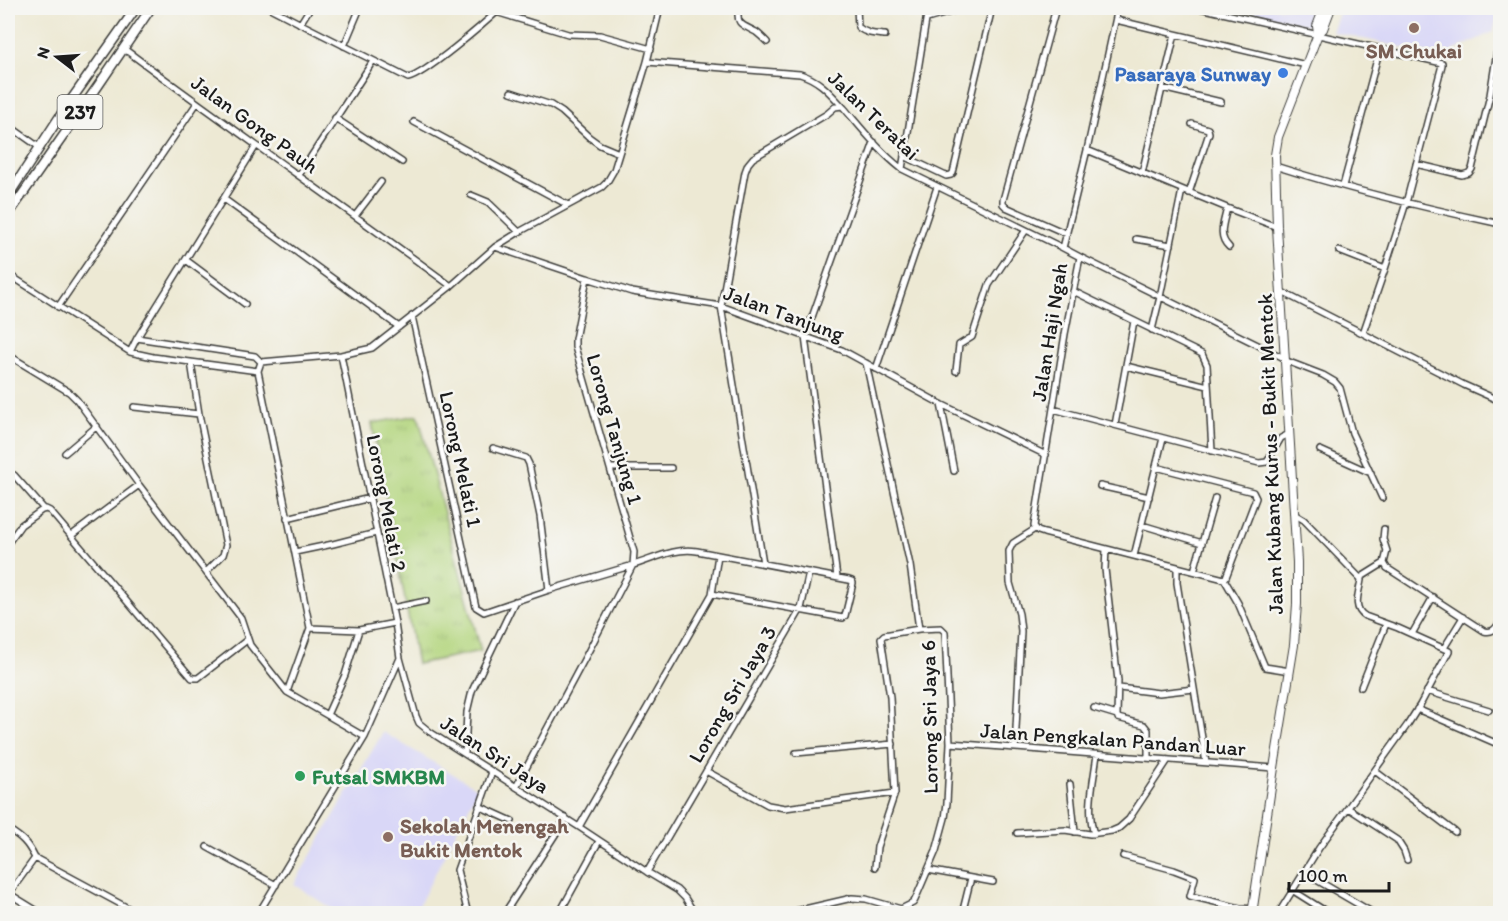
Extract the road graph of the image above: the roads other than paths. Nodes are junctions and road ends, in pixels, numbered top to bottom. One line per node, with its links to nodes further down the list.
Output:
1 (136, 8): 45 (main road, 237)
2 (151, 8): 28 (main road, 237)
3 (270, 8): 21 (street)
4 (310, 8): 21 (street)
5 (360, 8): 27 (street)
6 (501, 8): 18 (street)
7 (660, 8): 30 (street)
8 (739, 8): 26 (street)
9 (857, 8): 25 (street)
10 (928, 8): 19 (street)
11 (964, 8): 19 (street)
12 (992, 8): 49 (street)
13 (1056, 8): 73 (street)
14 (1118, 8): 20 (street, Jalan Haji Ngah)
15 (1200, 8): 24 (street)
16 (1324, 8): 24 (main road)
17 (1331, 8): 24 (main road)
18 (496, 12): 30 (street); 31 (street)
19 (927, 19): 49 (street)
20 (1116, 20): 23 (street); 47 (street, Jalan Haji Ngah)
21 (300, 24): 27 (street)
22 (1500, 33): 51 (street)
23 (1175, 34): 33 (street); 35 (street)
24 (1317, 34): 29 (street); 33 (main road, Jalan Kubang Kurus - Bukit Mentok)
25 (885, 35)
26 (767, 42)
27 (344, 46): 31 (street)
28 (123, 48): 34 (main road, 237); 38 (street, Jalan Gong Pauh)
29 (1380, 48): 51 (street); 57 (street)
30 (651, 49): 32 (street)
31 (373, 61): 40 (street)
32 (647, 62): 39 (street, Jalan Teratai); 48 (street)
33 (1306, 65): 52 (main road, Jalan Kubang Kurus - Bukit Mentok)
34 (98, 86): 45 (main road); 67 (main road, 237)
35 (1162, 88): 37 (street); 54 (street)
36 (511, 92): 48 (street)
37 (1221, 102)
38 (196, 103): 46 (street, Jalan Gong Pauh); 91 (street)
39 (842, 106): 44 (street, Jalan Teratai); 90 (street)
40 (336, 118): 50 (street); 55 (street)
41 (414, 122): 65 (street)
42 (1191, 124): 60 (street)
43 (8, 126): 45 (street)
44 (874, 142): 53 (street, Jalan Teratai); 97 (street)
45 (42, 143): 61 (main road, 237)
46 (256, 146): 55 (street, Jalan Gong Pauh); 63 (street)
47 (1087, 150): 54 (street); 73 (street, Jalan Haji Ngah)
48 (619, 153): 65 (street)
49 (904, 156): 53 (street)
50 (402, 162)
51 (1416, 164): 64 (street)
52 (1275, 166): 57 (street); 70 (main road, Jalan Kubang Kurus - Bukit Mentok)
53 (902, 169): 58 (street, Jalan Teratai)
54 (1142, 173): 59 (street)
55 (299, 175): 68 (street, Jalan Gong Pauh)
56 (381, 182): 68 (street)
57 (1342, 186): 64 (street)
58 (937, 187): 71 (street, Jalan Teratai); 107 (street)
59 (1182, 190): 60 (street); 75 (street)
60 (1189, 193): 66 (street)
61 (8, 195)
62 (471, 195): 72 (street)
63 (224, 199): 81 (street); 94 (street)
64 (1406, 202): 69 (street); 82 (street)
65 (568, 205): 72 (street)
66 (1227, 208): 70 (street); 77 (street)
67 (9, 210)
68 (355, 216): 85 (street, Jalan Gong Pauh)
69 (1498, 222)
70 (1277, 227): 87 (main road, Jalan Kubang Kurus - Bukit Mentok)
71 (1026, 230): 78 (street, Jalan Teratai); 109 (street)
72 (519, 232): 76 (street)
73 (1066, 234): 78 (street, Jalan Haji Ngah)
74 (1136, 239): 75 (street)
75 (1171, 245): 88 (street)
76 (495, 247): 84 (street, Jalan Tanjung); 85 (street)
77 (1229, 247)
78 (1062, 248): 80 (street, Jalan Haji Ngah)
79 (1339, 251): 82 (street)
80 (1080, 257): 86 (street, Jalan Haji Ngah); 88 (street)
81 (186, 260): 89 (street); 98 (street)
82 (1385, 269): 96 (street)
83 (8, 274): 91 (street)
84 (587, 278): 90 (street, Jalan Tanjung); 127 (street, Lorong Tanjung 1)
85 (451, 286): 92 (street)
86 (1073, 291): 93 (street); 115 (street, Jalan Haji Ngah)
87 (1282, 292): 96 (street); 102 (main road, Jalan Kubang Kurus - Bukit Mentok)
88 (1160, 297): 95 (street); 102 (street)
89 (245, 304)
90 (722, 306): 97 (street, Jalan Tanjung); 152 (street)
91 (58, 307): 99 (street)
92 (412, 316): 94 (street); 166 (street, Lorong Melati 1)
93 (1134, 321): 95 (street); 106 (street)
94 (399, 327): 101 (street)
95 (1152, 330): 110 (street)
96 (1363, 333): 112 (street)
97 (805, 337): 105 (street, Jalan Tanjung); 159 (street)
98 (137, 338): 99 (street); 104 (street)
99 (130, 352): 103 (street)
100 (8, 355): 117 (street)
101 (342, 355): 104 (street); 135 (street, Lorong Melati 2)
102 (1284, 359): 119 (main road, Jalan Kubang Kurus - Bukit Mentok); 130 (street)
103 (191, 362): 108 (street); 116 (street)
104 (261, 362): 108 (street)
105 (866, 363): 107 (street, Jalan Tanjung); 174 (street)
106 (1126, 366): 110 (street); 118 (street)
107 (876, 369): 113 (street, Jalan Tanjung)
108 (258, 371): 140 (street)
109 (956, 371)
110 (1208, 386): 123 (street)
111 (1500, 386): 112 (street)
112 (1498, 400)
113 (941, 404): 125 (street, Jalan Tanjung); 129 (street)
114 (134, 407): 116 (street)
115 (1053, 409): 118 (street); 125 (street, Jalan Haji Ngah)
116 (199, 414): 155 (street)
117 (97, 426): 124 (street); 132 (street)
118 (1115, 426): 120 (street)
119 (1289, 434): 123 (street); 139 (main road, Jalan Kubang Kurus - Bukit Mentok)
120 (1163, 438): 123 (street); 126 (street)
121 (493, 448): 162 (street)
122 (1320, 450): 130 (street)
123 (1212, 451)
124 (65, 453)
125 (1046, 455): 142 (street, Jalan Haji Ngah)
126 (1156, 467): 134 (street); 161 (street)
127 (610, 468): 128 (street); 154 (street, Lorong Tanjung 1)
128 (671, 468)
129 (954, 471)
130 (1371, 473): 137 (street)
131 (14, 476): 138 (street)
132 (139, 485): 145 (street); 155 (street)
133 (1100, 486): 134 (street)
134 (1149, 497): 141 (street)
135 (370, 498): 140 (street); 144 (street, Lorong Melati 2)
136 (1215, 498): 147 (street)
137 (1382, 498)
138 (44, 509): 145 (street); 146 (street)
139 (1294, 514): 160 (street); 180 (main road, Jalan Kubang Kurus - Bukit Mentok)
140 (287, 518): 148 (street)
141 (1142, 525): 147 (street); 151 (street)
142 (1035, 529): 150 (street); 195 (street)
143 (1384, 530): 153 (street)
144 (376, 533): 148 (street); 167 (street, Lorong Melati 2)
145 (72, 535): 177 (street)
146 (8, 543)
147 (1202, 543): 158 (street)
148 (295, 552): 173 (street)
149 (718, 555): 152 (street); 154 (street); 163 (street)
150 (1105, 555): 151 (street); 182 (street)
151 (1134, 556): 157 (street)
152 (763, 562): 156 (street)
153 (1384, 563): 160 (street); 164 (street)
154 (633, 565): 162 (street); 207 (street)
155 (207, 571): 177 (street)
156 (809, 572): 159 (street); 168 (street)
157 (1177, 572): 158 (street); 183 (street)
158 (1194, 572): 161 (street)
159 (837, 577): 168 (street)
160 (1360, 578): 172 (street)
161 (1224, 579): 180 (street)
162 (549, 590): 166 (street)
163 (712, 594): 168 (street, Lorong Sri Jaya 3); 213 (street)
164 (1433, 597): 169 (street); 176 (street)
165 (426, 601): 167 (street)
166 (515, 601): 197 (street)
167 (392, 608): 171 (street, Lorong Melati 2)
168 (801, 609): 203 (street, Lorong Sri Jaya 3)
169 (1463, 617): 170 (street); 178 (street)
170 (1500, 622)
171 (395, 623): 175 (street); 179 (street, Lorong Melati 2)
172 (1386, 624): 176 (street); 181 (street)
173 (310, 628): 175 (street); 185 (street)
174 (919, 629): 192 (street, Lorong Sri Jaya 6); 193 (street, Lorong Sri Jaya 6)
175 (359, 630): 189 (street)
176 (1412, 634): 178 (street)
177 (247, 639): 185 (street)
178 (1444, 648): 184 (street)
179 (400, 658): 191 (street); 197 (street, Jalan Sri Jaya)
180 (1289, 674): 202 (main road, Jalan Kubang Kurus - Bukit Mentok)
181 (1362, 687)
182 (1119, 688): 183 (street); 190 (street)
183 (1194, 689): 201 (street)
184 (1427, 691): 187 (street); 188 (street)
185 (287, 692): 189 (street)
186 (1094, 708): 190 (street)
187 (1418, 709): 194 (street); 204 (street)
188 (1490, 710)
189 (327, 715): 191 (street)
190 (1117, 715): 199 (street)
191 (365, 737): 230 (street)
192 (950, 743): 195 (street, Jalan Pengkalan Pandan Luar); 225 (street, Lorong Sri Jaya 6)
193 (892, 744): 196 (street); 208 (street, Lorong Sri Jaya 6)
194 (1500, 745)
195 (1015, 748): 198 (street, Jalan Pengkalan Pandan Luar)
196 (796, 753)
197 (465, 754): 205 (street, Jalan Sri Jaya)
198 (1097, 754): 199 (street, Jalan Pengkalan Pandan Luar); 218 (street)
199 (1148, 758): 200 (street, Jalan Pengkalan Pandan Luar)
200 (1168, 760): 201 (street, Jalan Pengkalan Pandan Luar); 218 (street)
201 (1206, 763): 202 (street, Jalan Pengkalan Pandan Luar)
202 (1274, 768): 235 (main road, Jalan Kubang Kurus - Bukit Mentok)
203 (706, 771): 208 (street); 226 (street, Lorong Sri Jaya 3)
204 (1375, 771): 210 (street); 216 (street)
205 (492, 772): 207 (street, Jalan Sri Jaya); 209 (street)
206 (1070, 784): 215 (street)
207 (516, 787): 211 (street, Jalan Sri Jaya)
208 (895, 793): 224 (street, Lorong Sri Jaya 6)
209 (479, 806): 212 (street); 240 (street)
210 (1348, 808): 223 (street); 227 (street)
211 (566, 818): 213 (street, Jalan Sri Jaya); 241 (street)
212 (512, 821)
213 (579, 827): 219 (street, Jalan Sri Jaya)
214 (8, 829): 222 (street)
215 (1075, 832): 217 (street); 218 (street)
216 (1455, 832)
217 (1017, 833)
218 (1094, 834)
219 (599, 841): 226 (street, Jalan Sri Jaya); 242 (street)
220 (207, 847): 230 (street)
221 (1123, 856): 235 (street)
222 (35, 858): 232 (street); 233 (street)
223 (1407, 860)
224 (875, 867)
225 (928, 870): 228 (street); 234 (street, Lorong Sri Jaya 6)
226 (647, 872): 243 (street, Jalan Sri Jaya)
227 (1303, 873): 231 (street); 248 (street)
228 (971, 878): 229 (street); 245 (street)
229 (993, 882)
230 (276, 885): 239 (street)
231 (1292, 890): 246 (street); 247 (street)
232 (8, 893): 236 (street)
233 (127, 907): 237 (street); 238 (street)
234 (900, 911): 244 (street)
235 (1252, 911)
236 (42, 914)
237 (123, 914)
238 (139, 914)
239 (258, 914)
240 (468, 914)
241 (504, 914)
242 (559, 914)
243 (695, 914)
244 (783, 914)
245 (962, 914)
246 (1278, 914)
247 (1330, 914)
248 (1375, 914)

